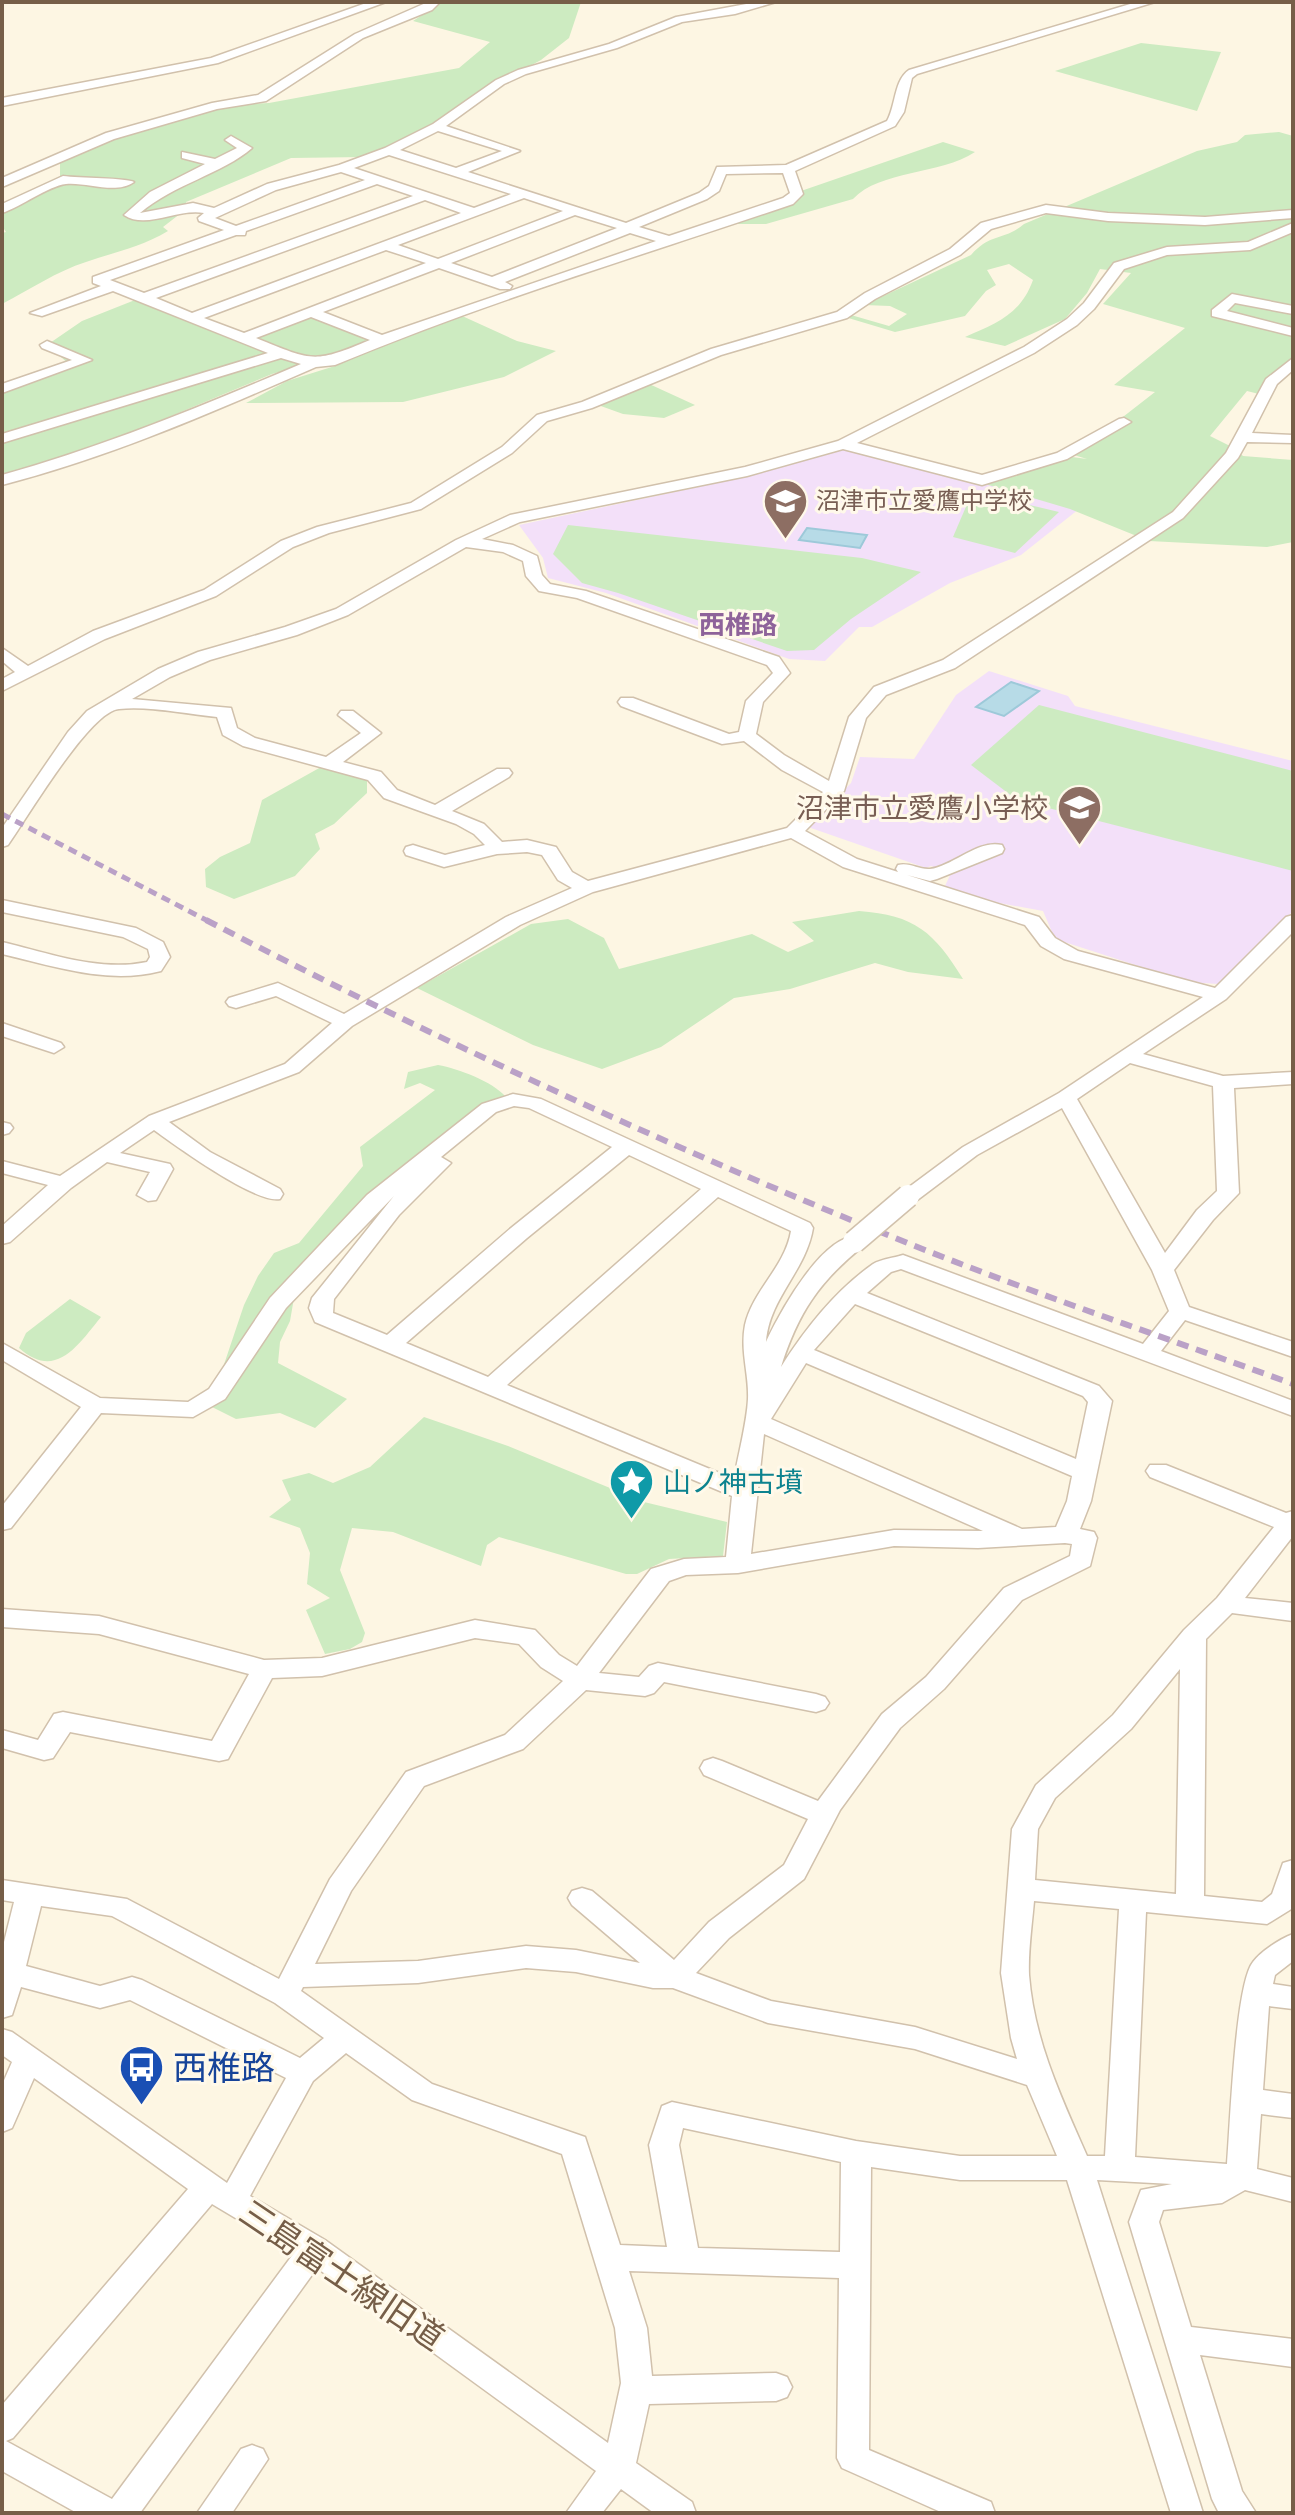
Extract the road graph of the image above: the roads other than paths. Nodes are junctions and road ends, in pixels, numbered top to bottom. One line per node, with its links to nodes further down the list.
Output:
1 (380, 2): 5 (street)
2 (434, 2): 14 (street)
3 (770, 2): 6 (street)
4 (1149, 2): 15 (street)
5 (2, 102)
6 (437, 127): 8 (street); 16 (street)
7 (231, 140): 10 (street)
8 (389, 151): 13 (street); 16 (street)
9 (186, 155): 10 (street)
10 (218, 164): 25 (street)
11 (286, 165): 17 (street)
12 (13, 166): 14 (street)
13 (342, 168): 17 (street); 18 (street)
14 (34, 169): 20 (street)
15 (788, 169): 29 (street); 31 (street)
16 (455, 173): 21 (street)
17 (313, 174): 25 (street)
18 (376, 180): 22 (street); 30 (street)
19 (128, 182): 23 (street)
20 (2, 183)
21 (521, 195): 24 (street); 26 (street)
22 (425, 196): 26 (street); 33 (street)
23 (2, 209)
24 (574, 211): 29 (street); 34 (street)
25 (216, 212): 30 (street)
26 (472, 212): 32 (street)
27 (1293, 214): 62 (street)
28 (1293, 227): 58 (street)
29 (628, 228): 31 (street); 36 (street)
30 (236, 230): 33 (street); 37 (street)
31 (673, 242): 38 (street)
32 (385, 245): 34 (street); 35 (street)
33 (283, 247): 35 (street); 39 (street)
34 (438, 264): 36 (street); 41 (street)
35 (332, 265): 43 (street)
36 (492, 282): 38 (street)
37 (113, 286): 39 (street); 42 (street)
38 (522, 291): 46 (street)
39 (144, 298): 43 (street)
40 (1293, 310): 44 (street)
41 (310, 312): 45 (street); 46 (street)
42 (37, 313)
43 (193, 317): 45 (street)
44 (1293, 332)
45 (244, 338): 48 (street)
46 (382, 340): 50 (street)
47 (47, 345): 52 (street)
48 (281, 353): 50 (street); 56 (street)
49 (1293, 362): 55 (street)
50 (314, 363): 59 (street)
51 (2, 373): 52 (street)
52 (25, 381): 53 (street)
53 (2, 389)
54 (1124, 422): 58 (street)
55 (1243, 437): 57 (street); 70 (street)
56 (2, 439)
57 (1293, 439)
58 (843, 444): 60 (street)
59 (2, 480)
60 (462, 543): 65 (street); 67 (street)
61 (2, 653): 62 (street)
62 (25, 672): 63 (street)
63 (2, 686)
64 (627, 702): 67 (street)
65 (113, 703): 68 (street); 73 (street)
66 (347, 715): 68 (street)
67 (747, 735): 70 (street)
68 (328, 764): 71 (street)
69 (503, 773): 71 (street)
70 (835, 791): 72 (street)
71 (439, 811): 74 (street)
72 (799, 836): 75 (street); 77 (street); 81 (street)
73 (2, 841)
74 (497, 848): 76 (street); 77 (street)
75 (995, 849)
76 (413, 851)
77 (586, 888): 83 (street)
78 (2, 906): 80 (street)
79 (1293, 921): 81 (street)
80 (2, 948)
81 (1219, 995): 86 (street)
82 (236, 1002): 83 (street)
83 (345, 1022): 91 (street)
84 (2, 1029): 85 (street)
85 (54, 1047)
86 (1126, 1056): 88 (street); 89 (street)
87 (1293, 1078): 88 (street)
88 (1223, 1082): 100 (street)
89 (1066, 1097): 100 (street); 113 (street, bridge)
90 (513, 1100): 92 (street); 102 (street); 103 (street)
91 (154, 1121): 93 (street); 97 (street)
92 (627, 1146): 96 (street); 105 (street)
93 (103, 1155): 95 (street); 98 (street)
94 (2, 1167): 95 (street)
95 (63, 1183): 99 (street)
96 (715, 1188): 110 (street); 113 (street)
97 (272, 1194)
98 (148, 1195)
99 (2, 1237)
100 (1163, 1270): 104 (street)
101 (851, 1295): 108 (street); 109 (street); 115 (street)
102 (278, 1303): 103 (street); 111 (street)
103 (320, 1308): 105 (street)
104 (1180, 1311): 107 (street); 109 (street)
105 (390, 1345): 110 (street)
106 (2, 1350): 111 (street)
107 (1293, 1350)
108 (801, 1353): 113 (street); 115 (street)
109 (1147, 1354): 112 (street)
110 (489, 1388): 116 (street)
111 (95, 1405): 117 (street)
112 (1293, 1409)
113 (759, 1414): 116 (street); 120 (street)
114 (1158, 1471): 118 (street)
115 (1085, 1472): 119 (street)
116 (744, 1492): 121 (street)
117 (2, 1522)
118 (1292, 1523): 122 (street)
119 (1065, 1535): 120 (street); 131 (street)
120 (1020, 1538): 121 (street)
121 (738, 1565): 127 (street)
122 (1226, 1604): 123 (street); 125 (street)
123 (1293, 1612)
124 (2, 1618): 126 (street)
125 (1193, 1636): 133 (street); 137 (street)
126 (264, 1669): 127 (street); 129 (street)
127 (580, 1680): 128 (street); 141 (street)
128 (816, 1703)
129 (2, 1739)
130 (713, 1768): 131 (street)
131 (824, 1815): 140 (street)
132 (1293, 1870): 137 (street)
133 (1021, 1889): 136 (street); 149 (street)
134 (16, 1891): 139 (street); 141 (street)
135 (582, 1898): 140 (street)
136 (1133, 1901): 137 (street); 154 (street)
137 (1190, 1904)
138 (1293, 1945): 142 (street)
139 (10, 1973): 144 (street); 148 (street)
140 (675, 1977): 141 (street); 149 (street)
141 (289, 1986): 145 (street)
142 (1256, 1993): 143 (street); 150 (street)
143 (1293, 1998)
144 (2, 2007)
145 (344, 2038): 148 (street); 160 (street)
146 (2, 2040): 147 (street, 三島富士線旧道)
147 (28, 2058): 152 (street); 158 (street, 三島富士線旧道)
148 (303, 2073): 158 (street)
149 (1038, 2077): 155 (street)
150 (1245, 2100): 151 (street); 156 (street)
151 (1293, 2106)
152 (2, 2120)
153 (856, 2153): 155 (street); 161 (street); 162 (street)
154 (1119, 2168): 155 (street); 156 (street)
155 (1078, 2169): 177 (street)
156 (1241, 2177): 157 (street); 163 (street)
157 (1293, 2190)
158 (220, 2194): 159 (street, 三島富士線旧道); 167 (street)
159 (314, 2249): 170 (street, 三島富士線旧道); 172 (street)
160 (609, 2258): 161 (street); 166 (street)
161 (685, 2261): 162 (street)
162 (854, 2265): 176 (street)
163 (1181, 2339): 164 (street); 178 (street)
164 (1293, 2353)
165 (776, 2387): 166 (street)
166 (636, 2390): 170 (street)
167 (2, 2428)
168 (2, 2454): 171 (street)
169 (252, 2459): 173 (street)
170 (619, 2468): 174 (street); 175 (street, 三島富士線旧道)
171 (107, 2513)
172 (121, 2513)
173 (213, 2513)
174 (582, 2513)
175 (680, 2513)
176 (979, 2513)
177 (1187, 2513)
178 (1240, 2513)

